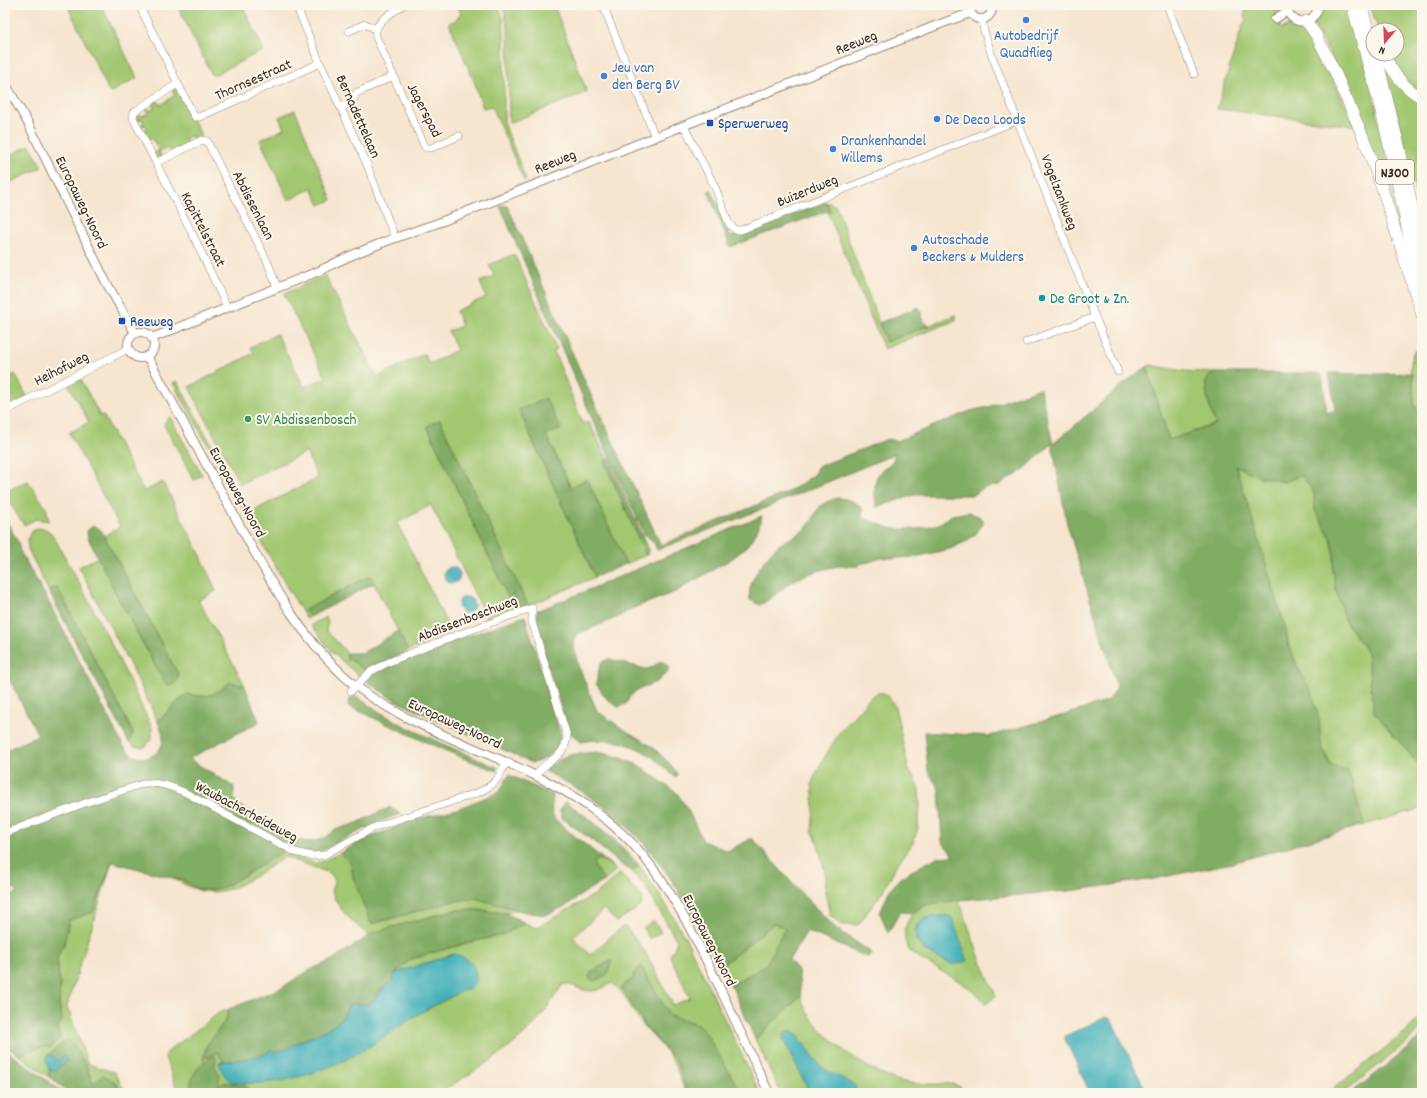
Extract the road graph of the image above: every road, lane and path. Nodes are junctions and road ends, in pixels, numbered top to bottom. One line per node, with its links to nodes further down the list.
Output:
1 (139, 5): 25 (street)
2 (296, 5): 21 (street, Bernadettelaan)
3 (403, 5): 17 (street)
4 (603, 5): 31 (street)
5 (992, 5): 12 (street)
6 (1167, 5): 22 (street)
7 (1318, 5): 14 (street)
8 (1352, 5): 36 (highway, N300)
9 (1362, 5): 15 (highway); 16 (highway)
10 (1287, 8): 13 (street); 14 (street)
11 (970, 9): 12 (street); 29 (street, Reeweg)
12 (982, 19): 28 (street, Vogelzankweg)
13 (1275, 19)
14 (1306, 21): 38 (highway, N300)
15 (1367, 22)
16 (1369, 22)
17 (376, 29): 18 (street); 23 (street, Jagerspad)
18 (349, 30)
19 (1378, 62): 34 (highway, N300)
20 (1389, 62): 26 (highway)
21 (320, 64): 25 (street, Thornsestraat); 27 (street, Bernadettelaan)
22 (1194, 74)
23 (394, 76): 27 (street, Jagerspad); 30 (street, Jagerspad)
24 (5, 82): 40 (street, Europaweg-Noord)
25 (177, 84): 32 (street, Kapittelstraat)
26 (1422, 98)
27 (341, 107): 33 (street, Bernadettelaan)
28 (1018, 120): 29 (street, Buizerdweg); 39 (street, Vogelzankweg)
29 (684, 126): 31 (street, Reeweg)
30 (459, 136)
31 (655, 137): 33 (street, Reeweg)
32 (156, 163): 35 (street, Abdissenlaan); 37 (street, Kapittelstraat)
33 (395, 238): 35 (street, Reeweg)
34 (1422, 253)
35 (277, 287): 37 (street, Reeweg)
36 (1422, 300)
37 (228, 307): 41 (street, Reeweg)
38 (1422, 315)
39 (1095, 317): 42 (street); 45 (street, Vogelzankweg)
40 (135, 333): 41 (street); 43 (street)
41 (152, 338): 44 (street)
42 (1026, 342)
43 (128, 349): 44 (street); 46 (street, Heihofweg)
44 (147, 356): 47 (street, Europaweg-Noord)
45 (1118, 372)
46 (5, 411)
47 (353, 689): 48 (street, Europaweg-Noord); 49 (street, Abdissenboschweg)
48 (506, 762): 49 (street, Europaweg-Noord); 50 (street, Waubacherheideweg)
49 (536, 776): 51 (street, Europaweg-Noord)
50 (5, 833)
51 (769, 1093)

